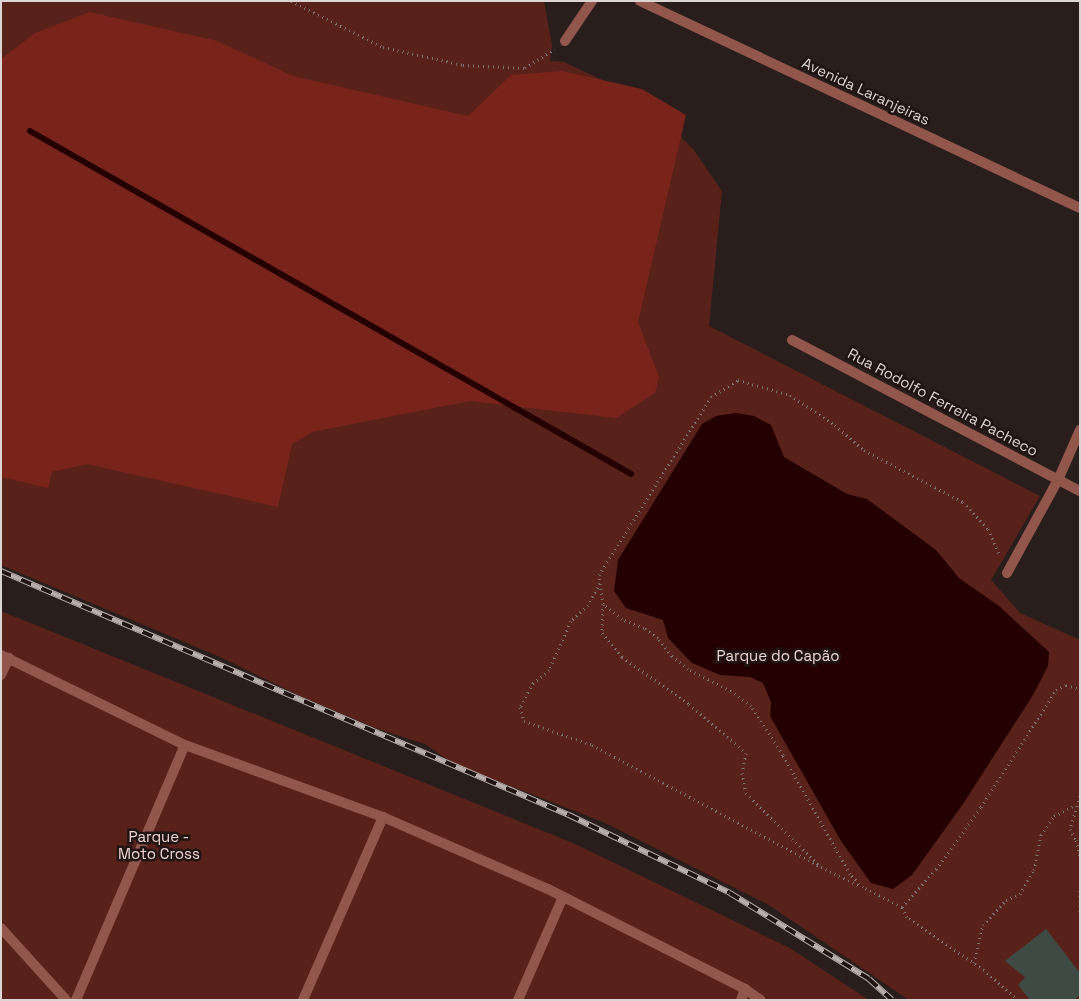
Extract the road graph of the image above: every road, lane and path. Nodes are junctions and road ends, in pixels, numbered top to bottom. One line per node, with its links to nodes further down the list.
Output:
1 (291, 1): 4 (path)
2 (592, 1): 4 (street)
3 (640, 1): 5 (street, Avenida Laranjeiras)
4 (565, 42)
5 (1080, 208)
6 (792, 340): 8 (street, Rua Rodolfo Ferreira Pacheco)
7 (1080, 430): 8 (street)
8 (1058, 480): 9 (street, Rua Rodolfo Ferreira Pacheco); 10 (street)
9 (1080, 491)
10 (1007, 573): 11 (path)
11 (600, 583): 12 (path); 21 (path)
12 (603, 604): 21 (path); 22 (path)
13 (5, 656): 14 (street); 16 (street)
14 (1, 675)
15 (1080, 689): 25 (path)
16 (185, 746): 19 (street); 31 (street)
17 (1080, 796): 18 (path)
18 (1074, 806): 20 (path); 28 (path)
19 (383, 817): 24 (street); 32 (street)
20 (1080, 858)
21 (821, 867): 22 (path)
22 (863, 887): 25 (path)
23 (1080, 890): 26 (path)
24 (563, 896): 29 (street); 33 (street)
25 (902, 908): 28 (path)
26 (1080, 914)
27 (1, 928): 30 (street)
28 (974, 963): 36 (path)
29 (745, 989): 34 (street); 35 (street)
30 (66, 1000)
31 (76, 1000)
32 (303, 1000)
33 (518, 1000)
34 (741, 1000)
35 (761, 1000)
36 (1018, 1000)

